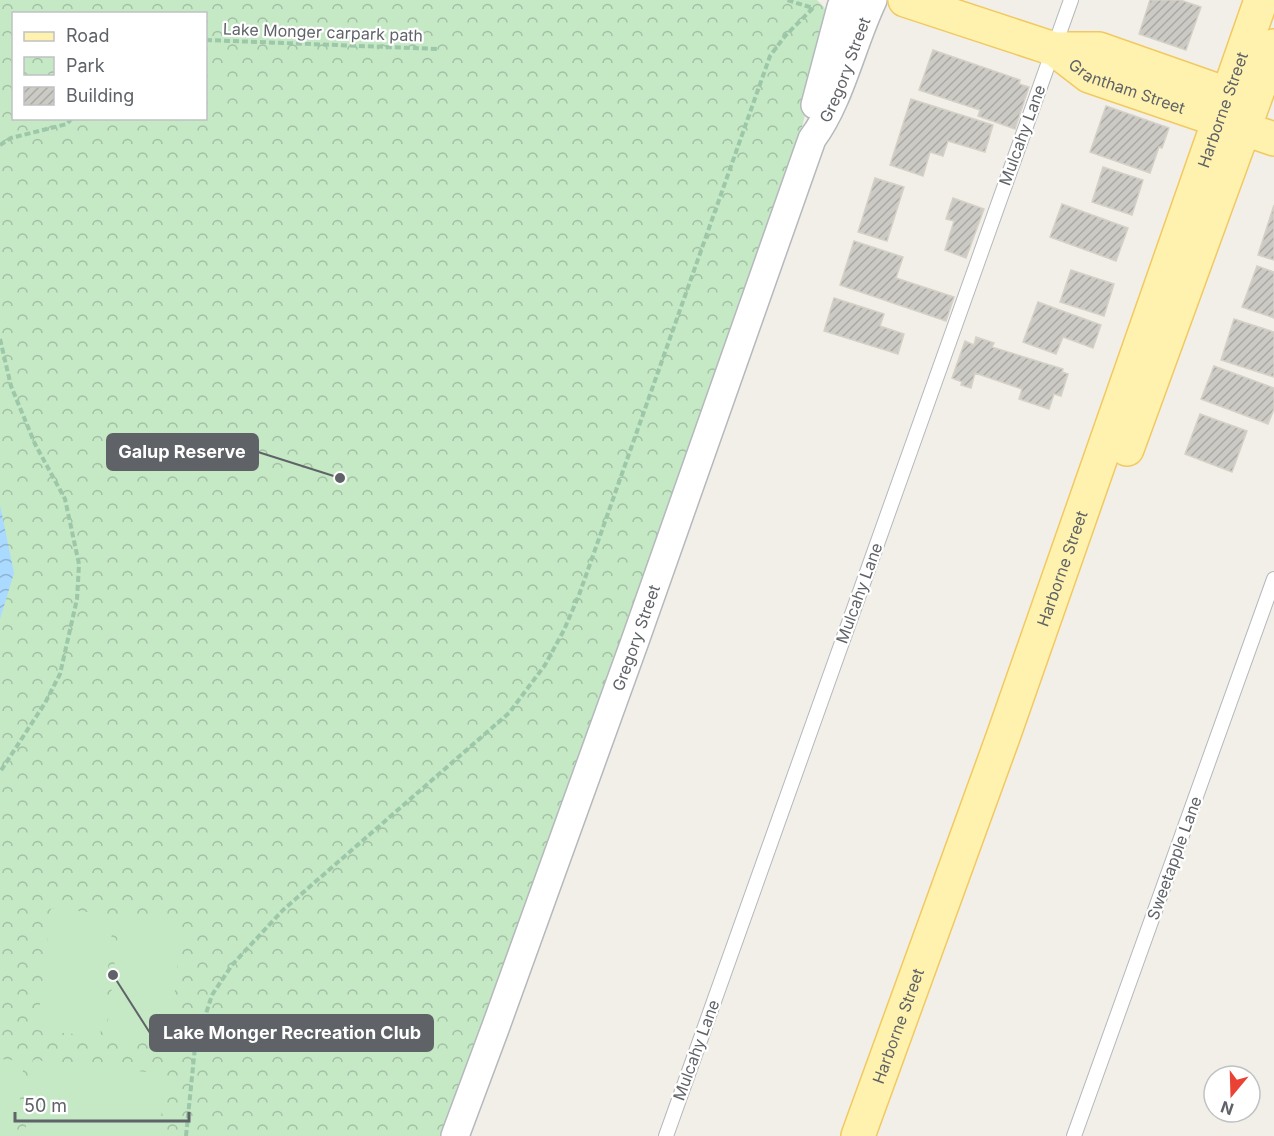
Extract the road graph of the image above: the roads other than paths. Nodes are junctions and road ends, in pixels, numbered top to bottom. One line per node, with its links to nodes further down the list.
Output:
1 (845, 0): 9 (street, Gregory Street)
2 (873, 0): 9 (street, Gregory Street)
3 (905, 0): 7 (main road, Grantham Street)
4 (1071, 0): 7 (lane, Mulcahy Lane)
5 (1261, 0): 8 (main road, Harborne Street)
6 (1274, 46): 8 (main road, Harborne Street)
7 (1054, 49): 8 (main road, Grantham Street); 12 (lane, Mulcahy Lane)
8 (1248, 116): 13 (main road, Harborne Street); 14 (main road, Harborne Street)
9 (812, 139): 11 (street, Gregory Street)
10 (1274, 579): 15 (lane, Sweetapple Lane)
11 (454, 1136)
12 (666, 1136)
13 (858, 1136)
14 (879, 1136)
15 (1074, 1136)

